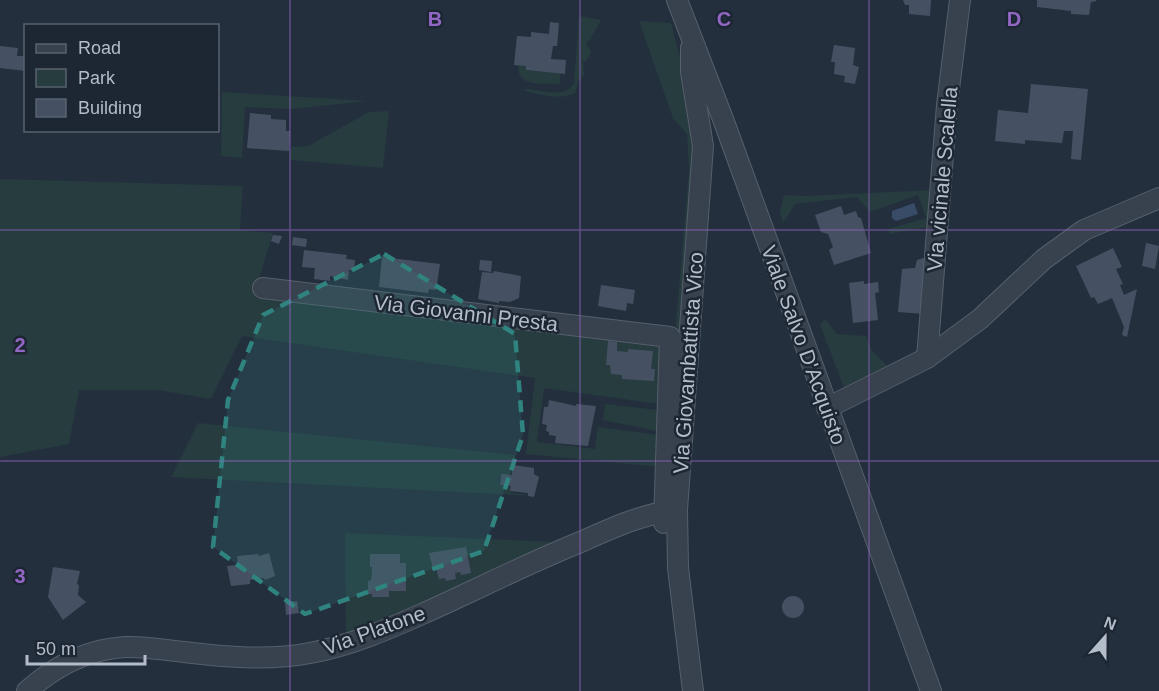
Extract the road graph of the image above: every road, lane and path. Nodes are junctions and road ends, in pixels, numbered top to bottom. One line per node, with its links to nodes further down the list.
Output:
1 (676, 0): 3 (street, Viale Salvo D'Acquisto)
2 (960, 0): 8 (street, Via vicinale Scalella)
3 (691, 36): 4 (street, Viale Salvo D'Acquisto); 5 (street, Via Giovambattista Vico)
4 (723, 119): 5 (street); 9 (street, Viale Salvo D'Acquisto)
5 (703, 146): 10 (street, Via Giovambattista Vico)
6 (1159, 198): 8 (street)
7 (263, 288): 10 (street, Via Giovanni Presta)
8 (927, 358): 9 (street)
9 (827, 408): 13 (street, Viale Salvo D'Acquisto)
10 (670, 511): 11 (street, Via Platone); 12 (street, Via Giovambattista Vico)
11 (27, 691)
12 (693, 691)
13 (931, 691)

